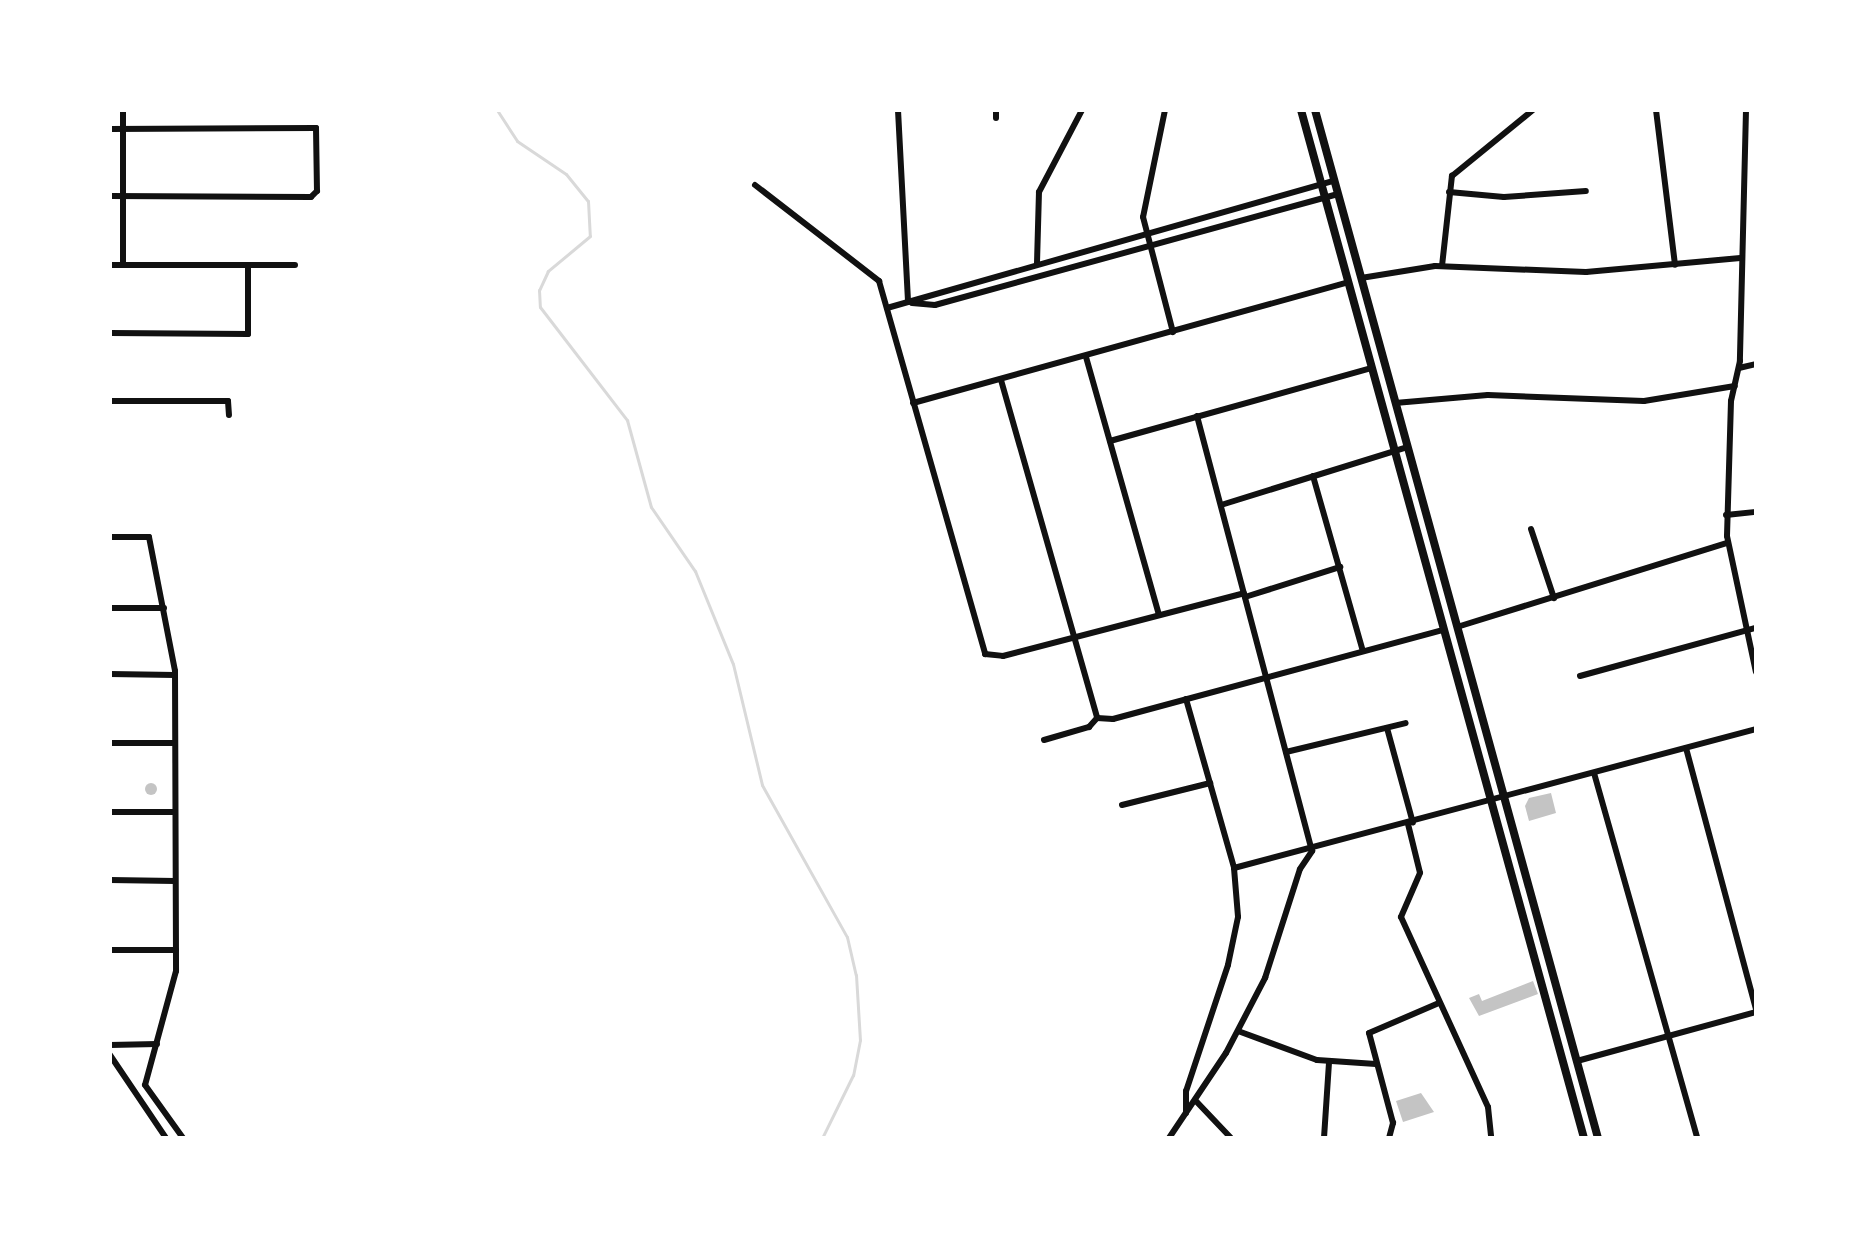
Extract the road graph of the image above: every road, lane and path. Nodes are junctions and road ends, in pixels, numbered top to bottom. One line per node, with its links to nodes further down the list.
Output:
1 (123, 110): 11 (street)
2 (898, 110): 33 (street)
3 (1082, 110): 24 (street)
4 (1165, 110): 21 (street)
5 (1301, 110): 14 (main road)
6 (1315, 110): 12 (main road)
7 (1533, 110): 16 (street)
8 (1656, 110): 29 (street)
9 (1746, 110): 23 (street)
10 (110, 129): 11 (street)
11 (123, 129): 19 (street); 19 (street)
12 (1334, 181): 14 (street); 17 (main road)
13 (755, 185): 34 (street)
14 (1321, 185): 20 (main road); 21 (street)
15 (1586, 191): 16 (street)
16 (1449, 192): 30 (street)
17 (1338, 194): 20 (street); 31 (main road)
18 (110, 196): 19 (street)
19 (123, 196): 26 (street)
20 (1325, 198): 22 (street); 32 (main road)
21 (1146, 233): 22 (street); 24 (street)
22 (1149, 246): 33 (street); 35 (street)
23 (1740, 258): 29 (street); 40 (street)
24 (1037, 263): 33 (street)
25 (110, 265): 26 (street)
26 (123, 265): 27 (street)
27 (248, 265): 28 (street); 36 (street)
28 (295, 265)
29 (1675, 265): 30 (street)
30 (1442, 266): 31 (street)
31 (1361, 278): 45 (main road)
32 (1348, 282): 35 (street); 39 (main road)
33 (908, 302): 34 (street)
34 (887, 308): 44 (street)
35 (1173, 332): 37 (street)
36 (110, 333)
37 (1086, 357): 41 (street); 48 (street)
38 (1756, 364): 40 (street)
39 (1371, 368): 47 (street); 50 (main road)
40 (1739, 368): 42 (street)
41 (1001, 380): 44 (street); 68 (street)
42 (1735, 386): 45 (street); 54 (street)
43 (110, 401): 46 (street)
44 (913, 403): 68 (street)
45 (1395, 403): 49 (main road)
46 (229, 415)
47 (1197, 416): 48 (street); 52 (street)
48 (1110, 441): 63 (street)
49 (1407, 447): 50 (street); 64 (main road)
50 (1394, 451): 51 (street); 66 (main road)
51 (1313, 476): 52 (street); 58 (street)
52 (1221, 505): 59 (street)
53 (1756, 512): 54 (street)
54 (1726, 515): 57 (street)
55 (1531, 529): 60 (street)
56 (110, 537): 62 (street)
57 (1727, 543): 60 (street); 67 (street)
58 (1340, 567): 59 (street); 69 (street)
59 (1244, 595): 63 (street); 74 (street)
60 (1554, 598): 64 (street)
61 (110, 608): 62 (street)
62 (164, 608): 72 (street)
63 (1159, 615): 68 (street)
64 (1457, 627): 87 (main road)
65 (1756, 628): 67 (street)
66 (1443, 630): 69 (street); 88 (main road)
67 (1746, 630): 70 (street); 73 (street)
68 (1072, 638): 76 (street)
69 (1363, 651): 74 (street)
70 (1756, 672)
71 (110, 674): 72 (street)
72 (175, 675): 82 (street)
73 (1580, 676)
74 (1266, 678): 75 (street); 84 (street)
75 (1186, 699): 76 (street); 86 (street)
76 (1097, 718): 80 (street)
77 (1406, 723): 78 (street)
78 (1387, 728): 84 (street); 92 (street)
79 (1756, 729): 83 (street)
80 (1044, 740)
81 (110, 743): 82 (street)
82 (175, 743): 91 (street)
83 (1686, 748): 85 (street); 100 (street)
84 (1286, 752): 93 (street)
85 (1594, 773): 87 (street); 102 (street)
86 (1210, 783): 89 (street); 94 (street)
87 (1504, 797): 88 (street); 106 (main road)
88 (1491, 801): 92 (street); 118 (main road)
89 (1122, 805)
90 (110, 812): 91 (street)
91 (175, 812): 96 (street)
92 (1411, 823): 93 (street); 99 (street)
93 (1312, 851): 94 (street); 101 (street)
94 (1234, 868): 110 (street)
95 (110, 880): 96 (street)
96 (175, 881): 98 (street)
97 (110, 950): 98 (street)
98 (176, 950): 103 (street)
99 (1439, 1003): 108 (street); 117 (street)
100 (1756, 1011): 102 (street)
101 (1238, 1031): 107 (street); 109 (street)
102 (1669, 1036): 106 (street); 120 (street)
103 (157, 1044): 104 (street); 112 (street)
104 (110, 1045)
105 (110, 1055): 111 (street)
106 (1577, 1061): 119 (main road)
107 (1329, 1062): 108 (street); 115 (street)
108 (1376, 1064): 116 (street)
109 (1195, 1100): 110 (street); 114 (street)
110 (1186, 1113): 113 (street)
111 (166, 1138)
112 (183, 1138)
113 (1172, 1138)
114 (1231, 1138)
115 (1324, 1138)
116 (1389, 1138)
117 (1491, 1138)
118 (1584, 1138)
119 (1598, 1138)
120 (1697, 1138)

